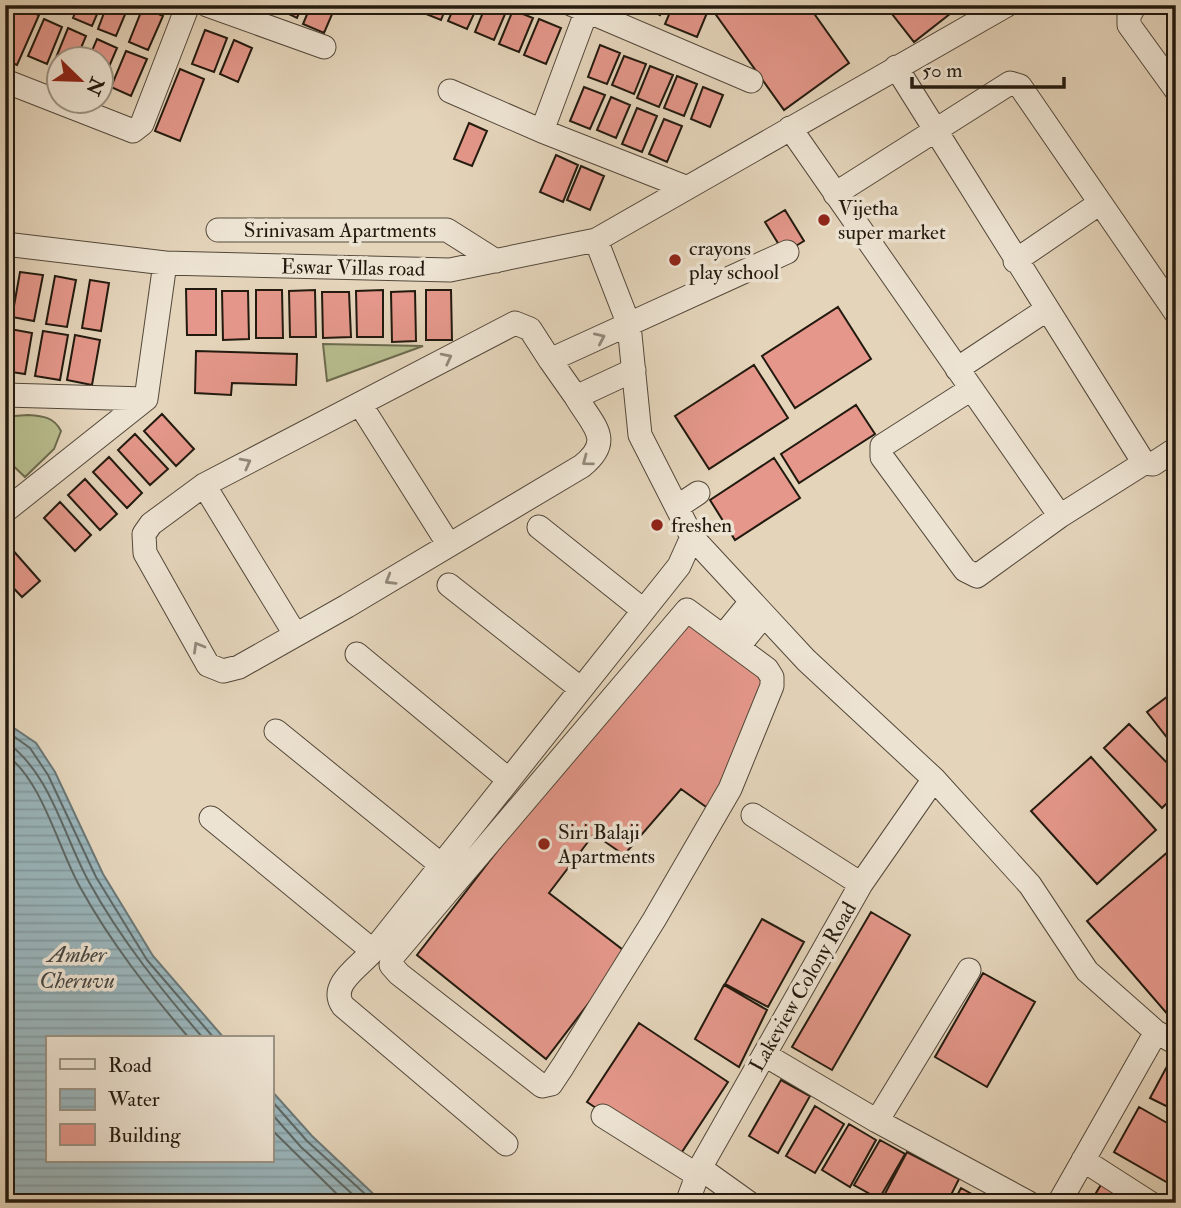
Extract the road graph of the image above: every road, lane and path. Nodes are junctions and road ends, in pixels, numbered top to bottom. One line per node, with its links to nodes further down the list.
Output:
1 (188, 5): 8 (street)
2 (207, 5): 6 (street)
3 (1007, 5): 7 (street, Eswar Villas road)
4 (1135, 5): 10 (street)
5 (580, 8): 9 (street); 13 (street)
6 (324, 47)
7 (896, 67): 12 (street, Eswar Villas road); 14 (street)
8 (5, 81)
9 (751, 81)
10 (1176, 90)
11 (450, 91): 13 (street)
12 (790, 128): 15 (street, Eswar Villas road); 16 (street)
13 (541, 131): 15 (street)
14 (935, 131): 16 (street); 17 (street); 23 (street)
15 (685, 187): 19 (street, Eswar Villas road)
16 (835, 194): 29 (street)
17 (1100, 203): 23 (street); 26 (street)
18 (218, 230): 22 (street, Srinivasam Apartments)
19 (596, 240): 22 (street, Eswar Villas road); 27 (street)
20 (5, 244): 24 (street, Eswar Villas road)
21 (787, 252): 27 (street)
22 (495, 261): 24 (street, Eswar Villas road)
23 (1015, 261): 25 (street)
24 (165, 262): 34 (street)
25 (1046, 310): 29 (street); 37 (street)
26 (1176, 313)
27 (629, 325): 28 (street, one-way to 27); 30 (street)
28 (550, 360): 33 (street); 35 (street, one-way to 28)
29 (957, 369): 31 (street)
30 (634, 370): 33 (street); 40 (street)
31 (971, 389): 42 (street); 42 (street)
32 (5, 395): 34 (street)
33 (576, 397): 45 (street, one-way to 45)
34 (146, 400): 41 (street)
35 (359, 404): 38 (street, one-way to 35); 45 (street)
36 (1176, 449): 37 (street)
37 (1144, 463): 42 (street)
38 (204, 485): 49 (street); 49 (street, one-way to 38)
39 (698, 493): 40 (street)
40 (677, 508): 44 (street)
41 (5, 511)
42 (1060, 516)
43 (539, 527): 48 (street)
44 (692, 537): 47 (street); 48 (street)
45 (449, 545): 49 (street, one-way to 49)
46 (449, 585): 52 (street)
47 (757, 609): 50 (street); 54 (street)
48 (643, 610): 52 (street)
49 (295, 634)
50 (731, 642): 50 (street)
51 (357, 654): 55 (street)
52 (582, 690): 55 (street)
53 (276, 731): 58 (street)
54 (934, 779): 59 (street, Lakeview Colony Road); 62 (street)
55 (509, 780): 58 (street)
56 (753, 815): 59 (street)
57 (211, 818): 60 (street)
58 (440, 864): 60 (street)
59 (861, 884): 63 (street, Lakeview Colony Road)
60 (373, 951): 66 (street)
61 (969, 970): 65 (street)
62 (1166, 1037): 67 (street)
63 (765, 1055): 65 (street); 68 (street, Lakeview Colony Road)
64 (603, 1115): 68 (street)
65 (877, 1121): 71 (street)
66 (506, 1144)
67 (1083, 1160): 72 (street); 73 (street)
68 (699, 1172): 69 (street, Lakeview Colony Road); 70 (street)
69 (687, 1203)
70 (749, 1203)
71 (1028, 1203)
72 (1059, 1203)
73 (1150, 1203)

